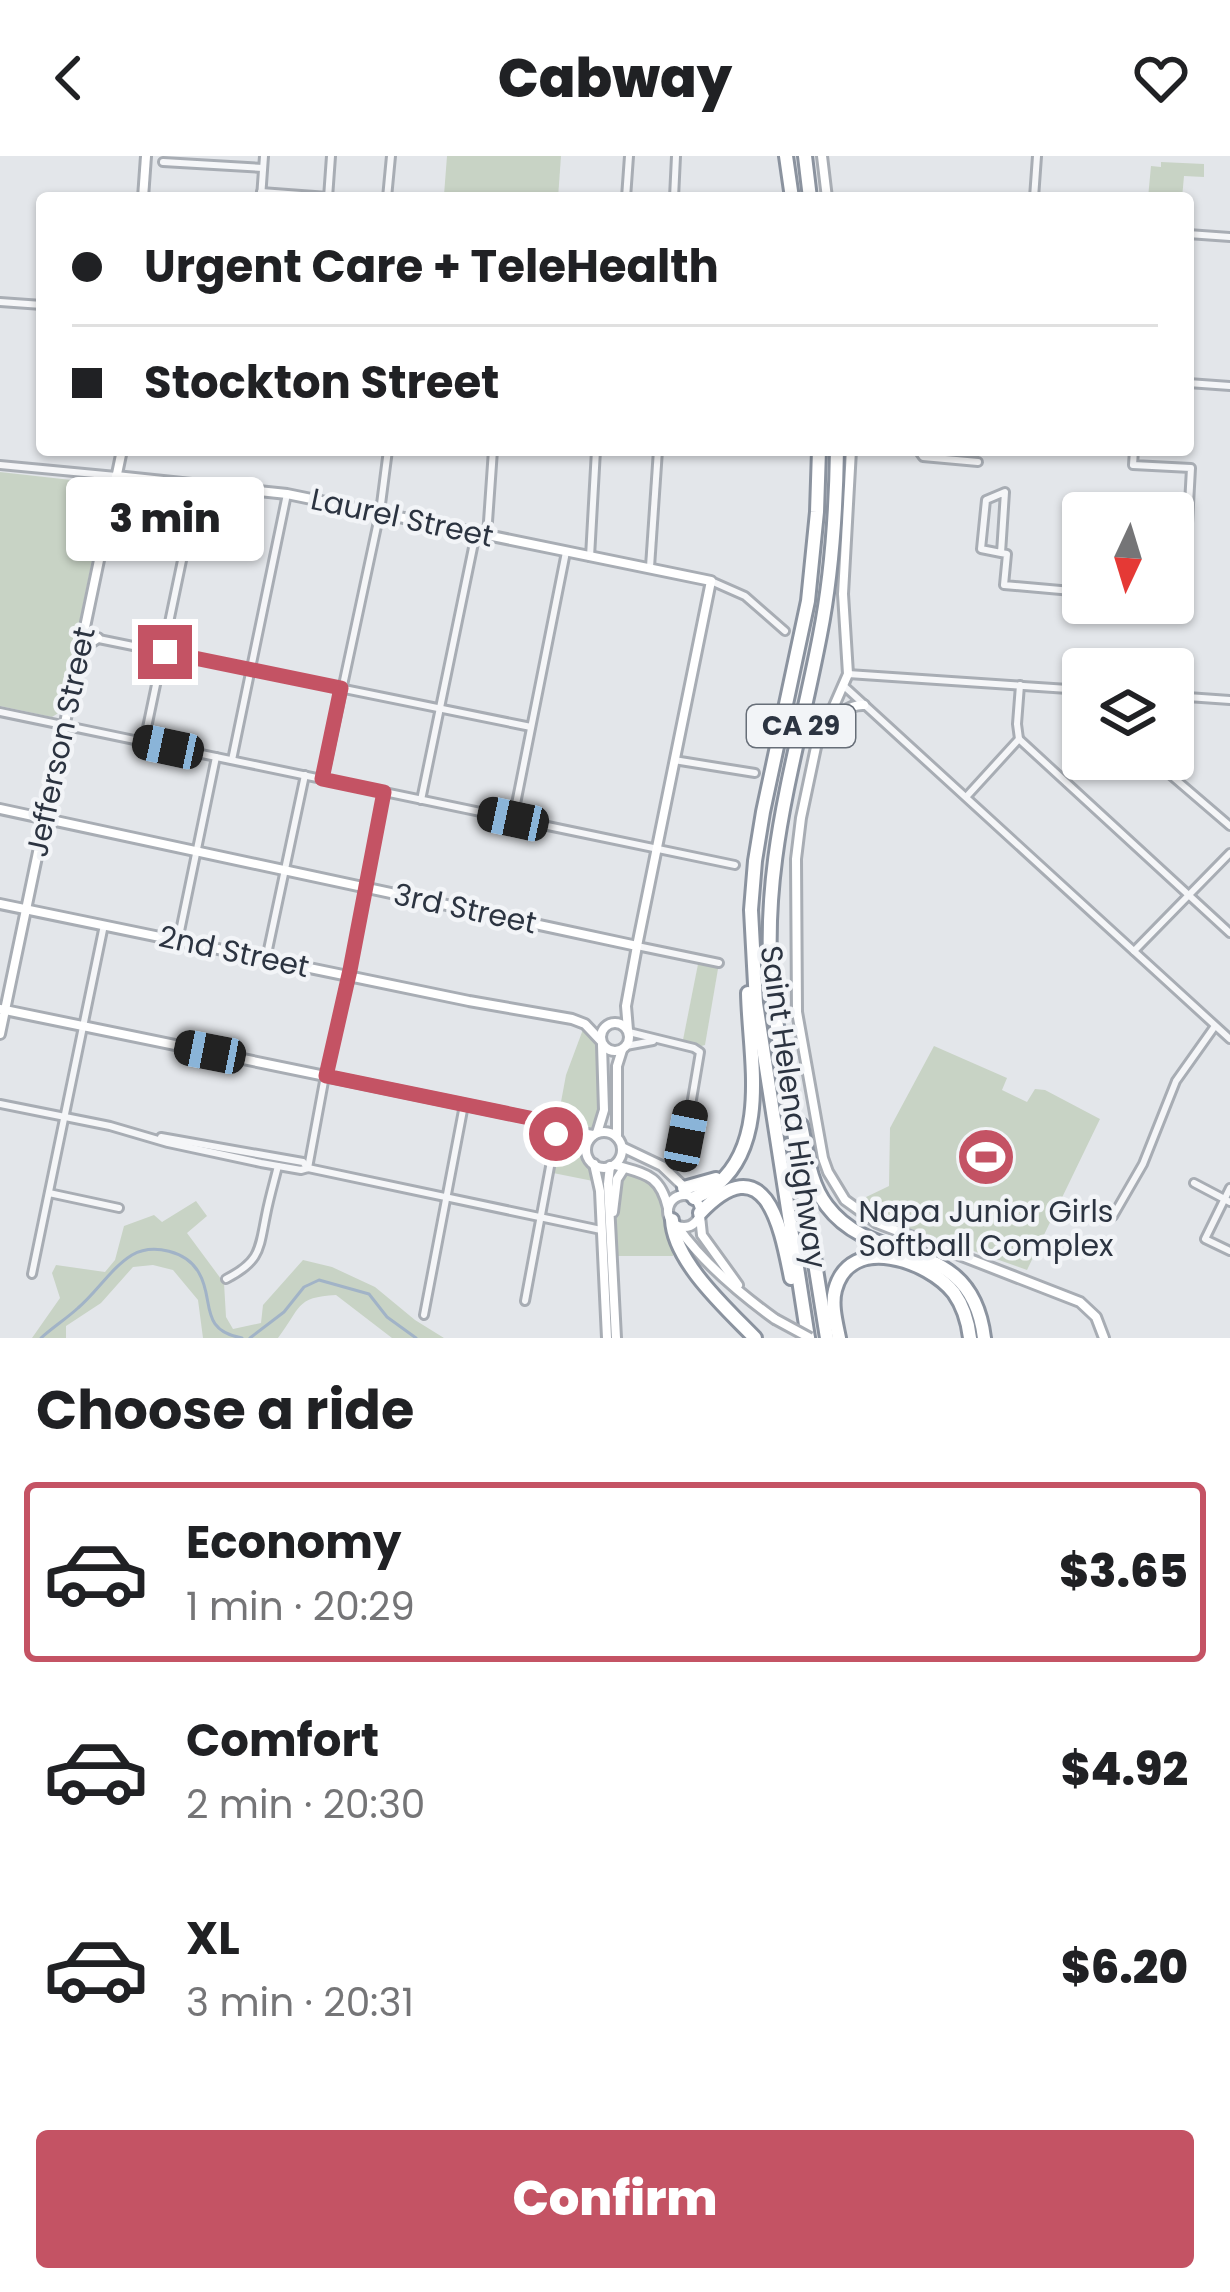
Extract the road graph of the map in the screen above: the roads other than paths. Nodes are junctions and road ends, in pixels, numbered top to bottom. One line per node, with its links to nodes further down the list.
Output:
1 (146, 156): 13 (street)
2 (264, 156): 12 (street)
3 (331, 156): 15 (street)
4 (391, 156): 16 (street)
5 (629, 156): 17 (street)
6 (676, 156): 18 (street)
7 (786, 156): 19 (highway)
8 (805, 156): 20 (highway)
9 (821, 156): 21 (street)
10 (1037, 156): 22 (street)
11 (163, 162): 12 (street)
12 (263, 168): 14 (street)
13 (143, 192)
14 (261, 192)
15 (328, 192)
16 (388, 192)
17 (626, 192)
18 (674, 192)
19 (791, 192)
20 (809, 192)
21 (826, 192)
22 (1034, 192)
23 (1194, 234): 24 (street)
24 (1230, 237)
25 (0, 302): 26 (street)
26 (36, 305)
27 (1194, 383): 28 (street)
28 (1230, 386)
29 (121, 456): 41 (street, Jefferson Street)
30 (387, 456): 45 (street)
31 (493, 456): 47 (street)
32 (596, 456): 50 (street)
33 (658, 456): 51 (street)
34 (818, 456): 92 (highway, Saint Helena Highway / CA 29)
35 (836, 456): 107 (highway, Saint Helena Highway / CA 29)
36 (851, 456): 59 (street)
37 (922, 456): 39 (street)
38 (1134, 456): 43 (street)
39 (978, 462)
40 (0, 465): 41 (street, Laurel Street)
41 (116, 476): 42 (street, Laurel Street); 55 (street, Jefferson Street)
42 (199, 484): 44 (street, Laurel Street); 57 (street)
43 (1190, 492)
44 (287, 494): 45 (street, Laurel Street); 58 (street)
45 (380, 512): 46 (street, Laurel Street); 63 (street)
46 (476, 533): 47 (street, Laurel Street); 68 (street)
47 (487, 536): 48 (street, Laurel Street)
48 (566, 552): 50 (street, Laurel Street); 71 (street)
49 (1001, 553): 49 (street); 53 (street)
50 (590, 556): 51 (street, Laurel Street)
51 (650, 567): 52 (street, Laurel Street)
52 (711, 581): 54 (street, Laurel Street); 77 (street)
53 (1062, 590)
54 (785, 631)
55 (84, 636): 56 (street); 60 (street, Jefferson Street)
56 (98, 638): 57 (street); 60 (street)
57 (165, 652): 58 (street); 73 (street)
58 (252, 670): 63 (street); 76 (street)
59 (848, 674): 61 (street); 62 (street)
60 (76, 675): 70 (street, Jefferson Street)
61 (1020, 685): 64 (street); 72 (street)
62 (844, 686): 67 (street); 74 (street)
63 (341, 688): 68 (street); 80 (street)
64 (1062, 688)
65 (1194, 697): 66 (street)
66 (1230, 700)
67 (865, 705): 74 (street); 83 (street)
68 (441, 708): 71 (street); 84 (street)
69 (0, 712): 70 (street)
70 (65, 725): 73 (street); 86 (street, Jefferson Street)
71 (531, 727): 87 (street)
72 (1019, 739): 83 (street); 96 (street)
73 (144, 742): 75 (street)
74 (816, 747): 160 (street)
75 (216, 757): 76 (street); 90 (street)
76 (232, 760): 79 (street)
77 (674, 760): 78 (street); 89 (street)
78 (755, 773)
79 (305, 776): 80 (street); 94 (street)
80 (322, 779): 82 (street)
81 (1177, 780): 88 (street)
82 (384, 792): 84 (street); 95 (street)
83 (967, 796): 103 (street)
84 (421, 800): 87 (street)
85 (0, 809): 86 (street, 3rd Street)
86 (44, 819): 90 (street, 3rd Street); 98 (street, Jefferson Street)
87 (513, 819): 89 (street)
88 (1230, 826)
89 (657, 849): 93 (street); 102 (street)
90 (197, 851): 94 (street, 3rd Street); 101 (street)
91 (1230, 853): 96 (street)
92 (755, 861): 135 (highway); 155 (highway, Saint Helena Highway / CA 29)
93 (735, 865)
94 (284, 870): 95 (street, 3rd Street); 104 (street)
95 (366, 888): 102 (street, 3rd Street); 106 (street)
96 (1187, 895): 100 (street); 103 (street)
97 (0, 904): 98 (street, 2nd Street)
98 (26, 910): 99 (street, 2nd Street); 109 (street, Jefferson Street)
99 (104, 925): 101 (street, 2nd Street); 112 (street)
100 (1230, 933)
101 (178, 940): 104 (street, 2nd Street)
102 (637, 946): 105 (street, 3rd Street); 108 (street)
103 (1134, 952): 111 (street)
104 (266, 959): 106 (street, 2nd Street)
105 (719, 963)
106 (349, 976): 117 (street, 2nd Street); 119 (street)
107 (773, 1001): 156 (highway, Saint Helena Highway / CA 29); 159 (highway)
108 (626, 1006): 110 (street); 113 (street)
109 (2, 1010): 112 (street); 114 (street, Jefferson Street)
110 (613, 1023): 113 (street); 117 (street)
111 (1216, 1026): 115 (street); 141 (street)
112 (84, 1027): 119 (street); 122 (street)
113 (628, 1031): 116 (street); 118 (street)
114 (0, 1034)
115 (1230, 1039)
116 (657, 1040): 118 (street); 127 (street)
117 (602, 1042): 118 (street); 124 (street)
118 (624, 1048): 126 (street)
119 (326, 1076): 121 (street); 131 (street)
120 (0, 1104): 122 (street)
121 (464, 1105): 123 (street); 136 (street)
122 (65, 1117): 125 (street); 134 (street)
123 (557, 1129): 124 (street); 140 (street)
124 (595, 1134): 126 (street); 128 (street)
125 (155, 1137): 129 (street); 131 (street)
126 (619, 1142): 130 (street); 135 (street)
127 (686, 1154)
128 (594, 1164): 130 (street); 143 (street)
129 (278, 1166): 131 (street); 147 (street)
130 (616, 1166): 142 (street); 143 (street)
131 (308, 1168): 136 (street)
132 (1194, 1183): 137 (street)
133 (1230, 1189): 137 (street)
134 (49, 1192): 138 (street); 146 (street)
135 (690, 1194): 139 (street); 142 (street)
136 (448, 1197): 140 (street); 151 (street)
137 (1227, 1200): 144 (street)
138 (119, 1208)
139 (700, 1214): 142 (street); 148 (street); 155 (highway)
140 (539, 1216): 143 (street); 150 (street)
141 (1112, 1216)
142 (672, 1218): 148 (street); 154 (highway)
143 (606, 1231): 145 (street); 149 (street)
144 (1230, 1251)
145 (602, 1265): 149 (street); 152 (street)
146 (32, 1274)
147 (226, 1279)
148 (742, 1291): 155 (street, bridge)
149 (612, 1294): 153 (street)
150 (526, 1301)
151 (424, 1316)
152 (607, 1338)
153 (616, 1338)
154 (755, 1338)
155 (808, 1338)
156 (826, 1338)
157 (838, 1338): 158 (highway)
158 (970, 1338)
159 (984, 1338)
160 (1104, 1338)

